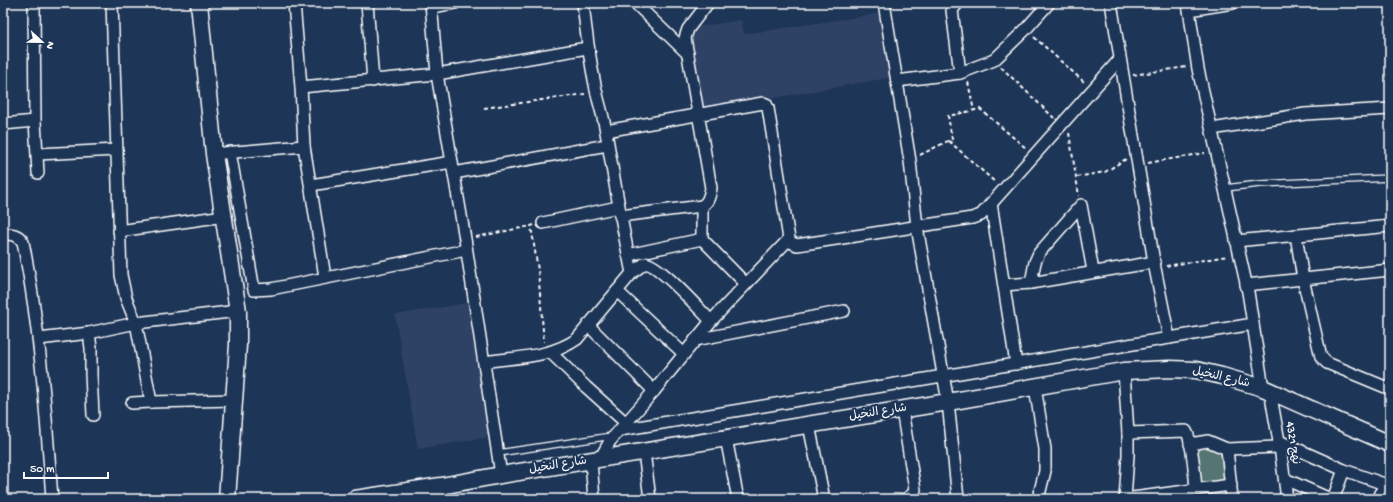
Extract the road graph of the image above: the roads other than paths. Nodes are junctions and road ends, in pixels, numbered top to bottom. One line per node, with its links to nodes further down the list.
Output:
1 (34, 3): 27 (street)
2 (112, 3): 33 (street)
3 (199, 3): 36 (main road)
4 (294, 3): 24 (street)
5 (367, 3): 22 (street)
6 (455, 3): 13 (street)
7 (583, 3): 17 (street)
8 (635, 3): 18 (street)
9 (884, 3): 23 (street)
10 (1049, 3): 20 (street)
11 (1110, 3): 19 (street)
12 (1233, 3): 16 (street)
13 (431, 5): 21 (street)
14 (704, 5): 18 (street)
15 (954, 5): 20 (street)
16 (1189, 6): 29 (street, نهج 4321)
17 (588, 48): 21 (street); 30 (street)
18 (688, 54): 26 (street)
19 (1120, 59): 42 (street); 57 (street)
20 (963, 72): 23 (street)
21 (438, 74): 22 (street); 37 (street)
22 (373, 81): 24 (street)
23 (897, 81): 48 (street)
24 (301, 87): 32 (street)
25 (1390, 109): 29 (street)
26 (699, 115): 30 (street); 43 (street); 53 (street)
27 (35, 121): 28 (street); 35 (street)
28 (3, 124)
29 (1212, 129): 41 (street, نهج 4321)
30 (606, 131): 31 (street)
31 (607, 145): 37 (street); 44 (street)
32 (304, 146): 34 (street); 40 (street)
33 (117, 150): 35 (street); 49 (street)
34 (230, 152): 36 (street); 67 (street)
35 (38, 154): 38 (street)
36 (214, 154): 45 (main road)
37 (453, 168): 40 (street); 55 (street)
38 (38, 173)
39 (1390, 178): 41 (lane)
40 (311, 185): 61 (street)
41 (1225, 188): 54 (street, نهج 4321)
42 (991, 202): 48 (street); 65 (street)
43 (702, 206): 44 (street); 52 (street)
44 (619, 211): 46 (street); 56 (street)
45 (224, 216): 49 (street); 69 (main road)
46 (543, 223)
47 (1390, 226): 51 (street)
48 (917, 227): 53 (street); 85 (street)
49 (119, 231): 73 (street)
50 (3, 234): 78 (street)
51 (1296, 235): 54 (street); 62 (street)
52 (702, 239): 56 (street); 64 (street)
53 (789, 239): 64 (street)
54 (1236, 241): 66 (street, نهج 4321)
55 (466, 245): 61 (street); 82 (street)
56 (628, 255): 60 (street)
57 (1155, 265): 59 (street); 77 (street)
58 (1390, 270): 62 (street)
59 (1093, 272): 63 (street); 63 (street)
60 (632, 273): 68 (street); 72 (street)
61 (325, 277): 67 (street)
62 (1303, 279): 66 (street); 87 (street)
63 (1031, 283): 65 (street)
64 (746, 284): 72 (street)
65 (1004, 285): 83 (street)
66 (1246, 285): 74 (street, نهج 4321)
67 (254, 290): 69 (street)
68 (617, 291): 75 (street); 81 (street)
69 (236, 292): 71 (main road)
70 (844, 311): 79 (street)
71 (238, 312): 73 (street); 90 (main road)
72 (711, 321): 79 (street)
73 (136, 323): 76 (street); 91 (street)
74 (1252, 324): 77 (street); 88 (street, نهج 4321)
75 (588, 325): 80 (street); 89 (street)
76 (89, 333): 78 (street); 95 (street)
77 (1169, 338): 83 (street)
78 (39, 339): 115 (street)
79 (695, 340): 81 (street)
80 (548, 353): 82 (street); 97 (street)
81 (683, 353): 89 (street)
82 (484, 362): 105 (street)
83 (1016, 364): 85 (street)
84 (1124, 371): 86 (main road, شارع النخيل); 88 (main road, شارع النخيل); 98 (street)
85 (943, 376): 92 (street); 97 (street)
86 (1035, 387): 92 (main road, شارع النخيل); 124 (street)
87 (1390, 389)
88 (1267, 390): 101 (street, نهج 4321); 102 (main road, شارع النخيل)
89 (654, 391): 97 (street)
90 (235, 400): 91 (street); 116 (main road)
91 (151, 402): 93 (street)
92 (948, 402): 94 (main road, شارع النخيل); 123 (street)
93 (132, 403)
94 (902, 410): 96 (main road, شارع النخيل); 122 (street)
95 (93, 414)
96 (809, 425): 99 (main road, شارع النخيل); 121 (street)
97 (620, 429): 105 (lane); 106 (street)
98 (1128, 433): 100 (street); 125 (street)
99 (726, 438): 104 (main road, شارع النخيل); 120 (street)
100 (1190, 444): 103 (street); 112 (street)
101 (1280, 444): 103 (street); 107 (street); 109 (street, نهج 4321)
102 (1390, 444)
103 (1227, 449): 111 (street)
104 (644, 452): 106 (main road, شارع النخيل); 119 (street)
105 (498, 453): 108 (street)
106 (595, 460): 108 (main road, شارع النخيل); 118 (street)
107 (1344, 470): 110 (street); 114 (street)
108 (501, 475): 113 (main road, شارع النخيل)
109 (1285, 479): 114 (street); 127 (street, نهج 4321)
110 (1387, 485): 128 (street)
111 (1231, 486): 112 (street); 126 (street)
112 (1196, 489): 125 (street)
113 (442, 493): 117 (main road, شارع النخيل)
114 (1328, 498)
115 (52, 499)
116 (227, 499)
117 (355, 499)
118 (594, 499)
119 (650, 499)
120 (738, 499)
121 (824, 499)
122 (905, 499)
123 (958, 499)
124 (1038, 499)
125 (1125, 499)
126 (1232, 499)
127 (1287, 499)
128 (1379, 499)

